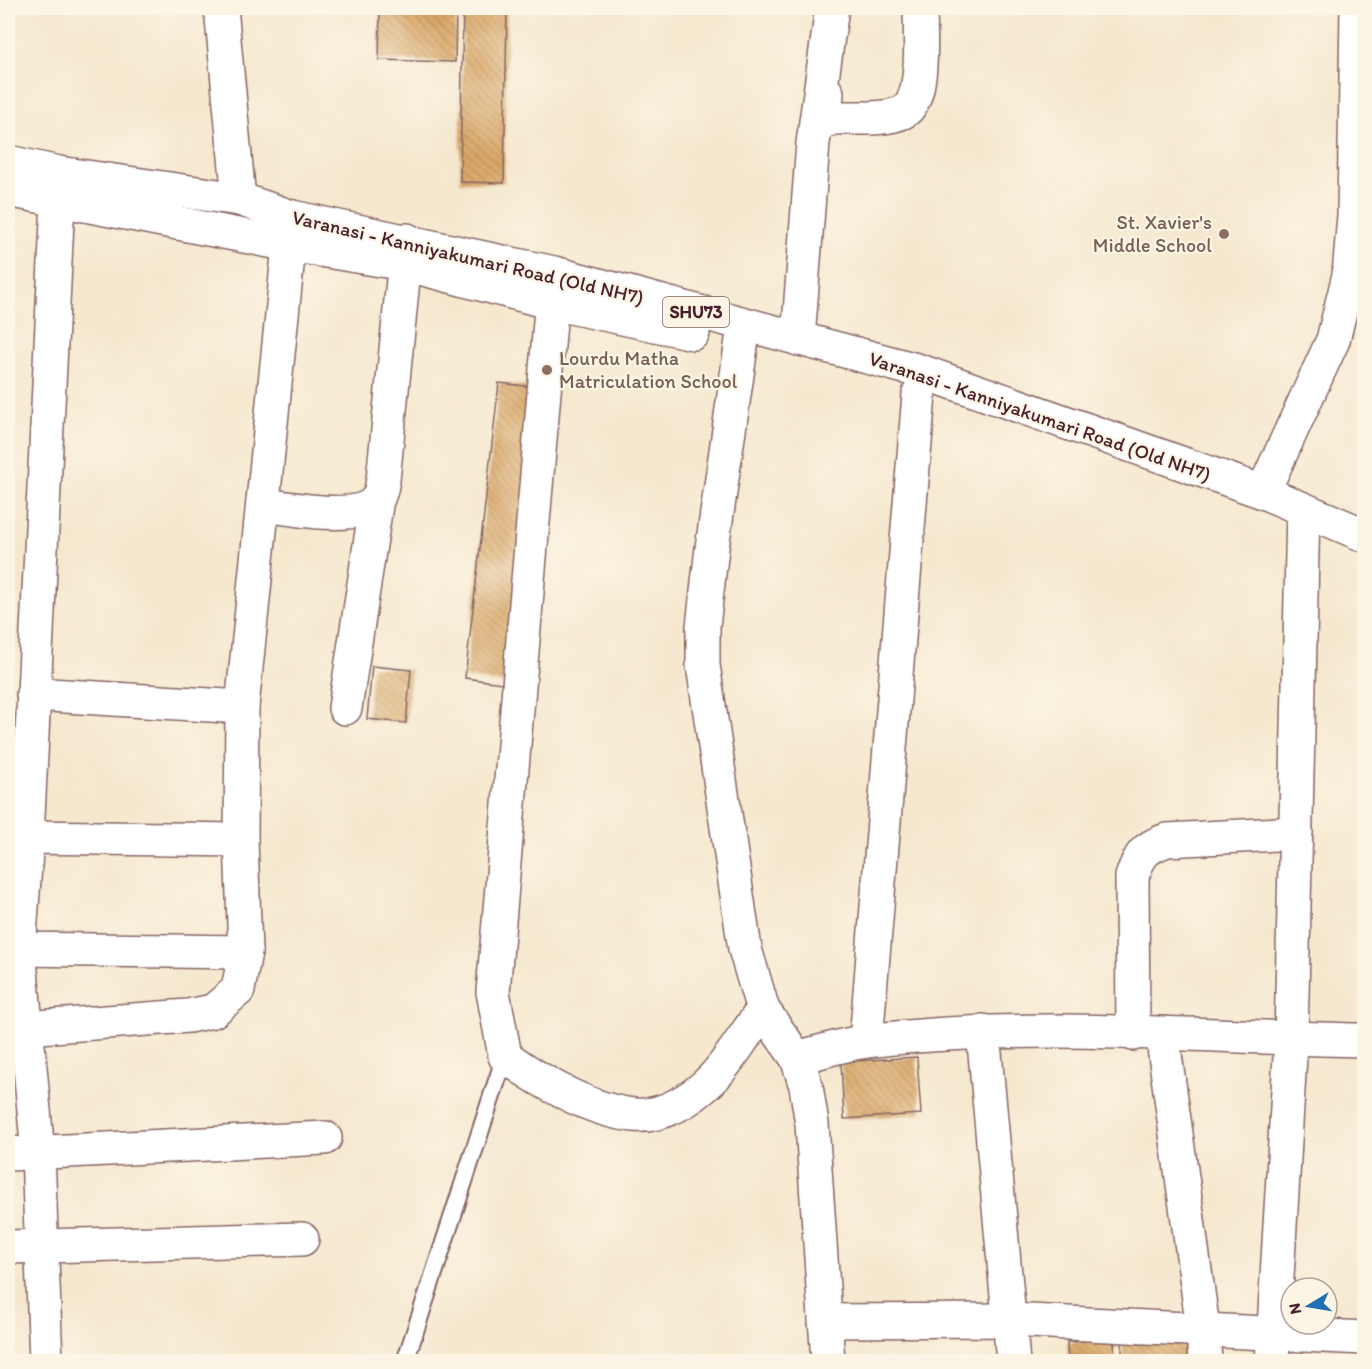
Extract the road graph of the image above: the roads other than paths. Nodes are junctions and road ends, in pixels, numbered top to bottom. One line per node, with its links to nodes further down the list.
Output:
1 (221, 8): 7 (street)
2 (833, 8): 3 (street); 14 (street)
3 (920, 8)
4 (1357, 8): 11 (street)
5 (8, 162): 7 (street, Varanasi - Kanniyakumari Road (Old NH7) / SHU73)
6 (8, 190): 8 (street)
7 (239, 199): 9 (street, Varanasi - Kanniyakumari Road (Old NH7) / SHU73)
8 (58, 201): 9 (street); 22 (street)
9 (291, 231): 10 (street, Varanasi - Kanniyakumari Road (Old NH7) / SHU73); 18 (street)
10 (406, 252): 12 (street, Varanasi - Kanniyakumari Road (Old NH7) / SHU73); 17 (street)
11 (1357, 276): 16 (street)
12 (553, 288): 13 (street, Varanasi - Kanniyakumari Road (Old NH7) / SHU73); 37 (street)
13 (742, 334): 14 (street, Varanasi - Kanniyakumari Road (Old NH7) / SHU73); 15 (street); 30 (street)
14 (798, 339): 16 (street, Varanasi - Kanniyakumari Road (Old NH7) / SHU73)
15 (919, 394): 19 (street); 36 (street)
16 (1263, 492): 19 (street, Varanasi - Kanniyakumari Road (Old NH7) / SHU73)
17 (378, 499): 18 (street); 24 (street)
18 (265, 505): 23 (street)
19 (1303, 519): 20 (street, Varanasi - Kanniyakumari Road (Old NH7) / SHU73); 21 (street); 25 (street)
20 (1365, 535)
21 (1365, 554)
22 (33, 694): 23 (street); 26 (street)
23 (242, 707): 27 (street)
24 (345, 708)
25 (1296, 832): 33 (street); 34 (street)
26 (27, 837): 27 (street); 28 (street)
27 (241, 840): 29 (street)
28 (19, 949): 29 (street); 31 (street)
29 (245, 952): 31 (street)
30 (763, 1010): 37 (street); 38 (street)
31 (25, 1028): 40 (street)
32 (983, 1031): 33 (street); 36 (street); 44 (street)
33 (1148, 1034): 34 (street); 46 (street)
34 (1291, 1039): 35 (street); 48 (street)
35 (1365, 1040)
36 (866, 1041): 38 (street)
37 (505, 1056): 50 (lane)
38 (797, 1058): 45 (street)
39 (325, 1138): 40 (street)
40 (23, 1153): 43 (street)
41 (302, 1239): 43 (street)
42 (8, 1247): 43 (street)
43 (40, 1247): 49 (street)
44 (1010, 1320): 45 (street); 46 (street); 52 (street)
45 (825, 1321): 51 (street)
46 (1203, 1328): 48 (street); 53 (street)
47 (1365, 1338): 48 (street)
48 (1272, 1347)
49 (46, 1362)
50 (405, 1362)
51 (828, 1362)
52 (1013, 1362)
53 (1205, 1362)

